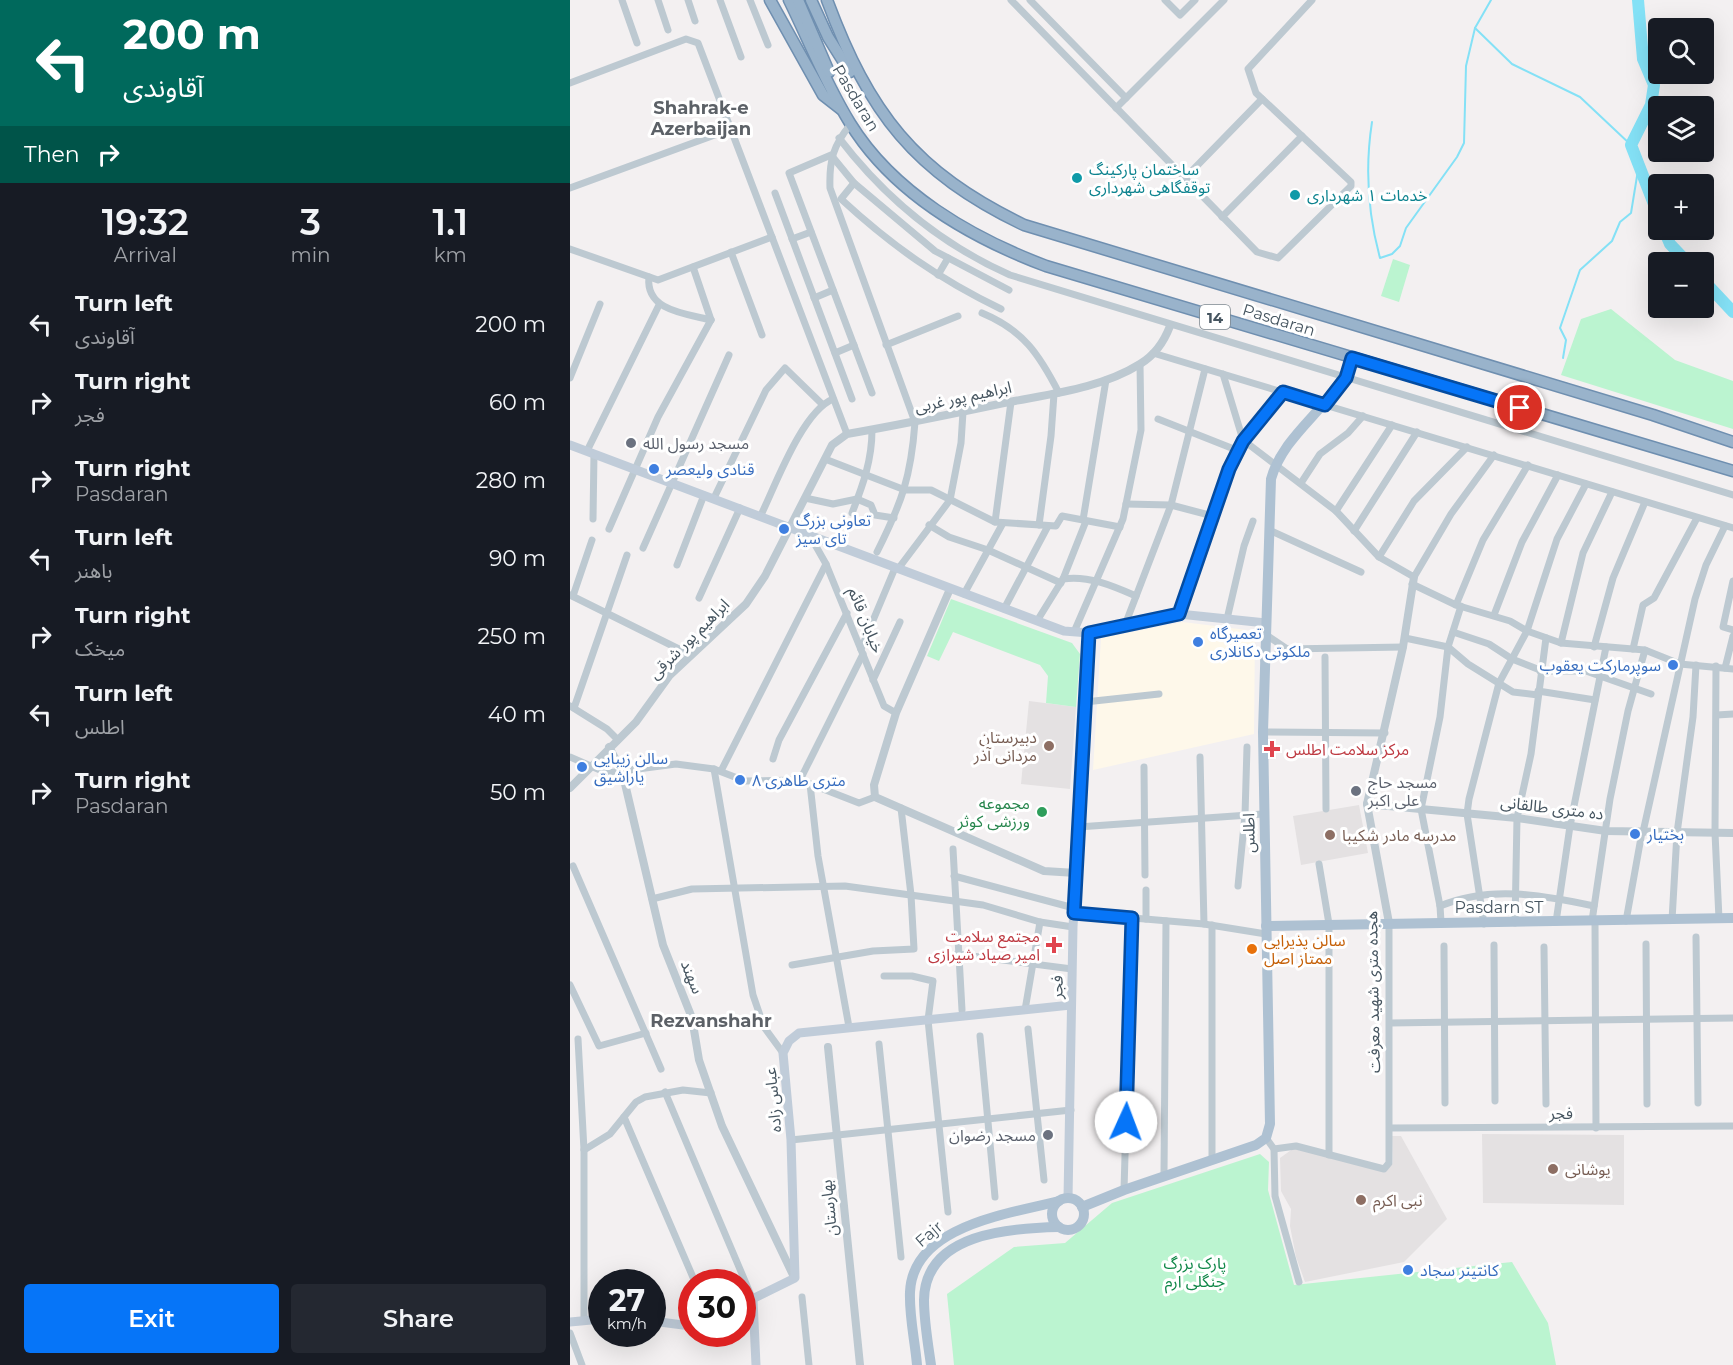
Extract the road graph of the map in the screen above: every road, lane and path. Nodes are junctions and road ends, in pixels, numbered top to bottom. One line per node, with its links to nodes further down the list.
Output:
1 (622, 0): 19 (street)
2 (658, 0): 18 (street)
3 (688, 0): 17 (street)
4 (720, 0): 21 (street)
5 (750, 0): 20 (street)
6 (770, 0): 27 (highway)
7 (789, 0): 27 (highway, Pasdaran / 14)
8 (798, 0): 27 (highway)
9 (812, 0): 23 (highway)
10 (827, 0): 23 (highway, 14)
11 (1011, 0): 26 (street)
12 (1030, 0): 24 (street)
13 (1165, 0): 14 (street)
14 (1195, 0)
15 (1224, 0): 24 (street)
16 (1312, 0): 25 (street)
17 (695, 21)
18 (668, 30)
19 (637, 43)
20 (768, 45)
21 (741, 57)
22 (570, 82): 29 (street)
23 (871, 98): 88 (highway, Pasdaran / 14)
24 (1126, 98): 26 (street)
25 (1262, 99): 30 (street); 33 (street)
26 (1116, 108): 33 (street)
27 (844, 112): 28 (highway, Pasdaran / 14)
28 (851, 124): 31 (street); 63 (highway, Pasdaran / 14)
29 (730, 129): 35 (street); 39 (street)
30 (1302, 136): 37 (street); 37 (street)
31 (839, 138): 32 (street); 56 (street)
32 (831, 155): 34 (street); 38 (street); 59 (street)
33 (1185, 178): 37 (street)
34 (854, 183): 43 (street); 45 (street)
35 (570, 188)
36 (775, 193): 40 (street)
37 (1222, 217)
38 (811, 232): 40 (street); 47 (street)
39 (772, 237): 42 (street); 73 (street)
40 (792, 239): 49 (street)
41 (570, 249): 46 (street)
42 (731, 252): 44 (street); 57 (street)
43 (948, 258): 45 (street); 48 (street)
44 (693, 267): 46 (street); 55 (street)
45 (938, 274): 52 (street)
46 (649, 277): 51 (street)
47 (833, 290): 49 (street); 58 (street)
48 (1009, 291)
49 (814, 298): 60 (street)
50 (600, 304): 67 (street)
51 (659, 305): 55 (street); 92 (street)
52 (1001, 309)
53 (982, 313): 72 (street)
54 (958, 316): 59 (street)
55 (711, 320): 97 (street)
56 (1170, 326): 61 (street, ابراهیم پور غربی); 68 (street)
57 (762, 335)
58 (854, 345): 60 (street); 71 (street)
59 (886, 345): 81 (street)
60 (835, 353): 74 (street)
61 (1153, 353): 64 (street, ابراهیم پور غربی); 65 (street)
62 (729, 355): 101 (street)
63 (1352, 358): 68 (main road, اطلس); 98 (highway, Pasdaran / 14)
64 (1140, 364): 69 (street, ابراهیم پور غربی); 113 (street)
65 (1205, 369): 66 (street); 84 (street)
66 (1223, 374): 70 (street); 87 (street)
67 (570, 378)
68 (1346, 378): 77 (main road, اطلس); 107 (street)
69 (1106, 380): 72 (street, ابراهیم پور غربی); 123 (street)
70 (1283, 392): 77 (street); 87 (street)
71 (872, 393)
72 (1056, 393): 75 (street, ابراهیم پور غربی); 127 (street)
73 (833, 399): 76 (street); 86 (street)
74 (852, 399)
75 (1011, 402): 78 (street, ابراهیم پور غربی); 125 (street)
76 (822, 404): 108 (street); 118 (street)
77 (1325, 405): 79 (street); 95 (main road, اطلس)
78 (963, 412): 81 (street, ابراهیم پور غربی); 111 (street)
79 (1364, 416): 82 (street); 102 (street)
80 (1158, 419): 84 (street)
81 (915, 422): 83 (street, ابراهیم پور غربی); 104 (street)
82 (1392, 424): 85 (street); 116 (street)
83 (872, 430): 86 (street, ابراهیم پور غربی); 99 (street)
84 (1190, 431): 91 (street); 114 (street)
85 (1417, 432): 90 (street); 134 (street)
86 (847, 434): 94 (street)
87 (1243, 441): 91 (street); 95 (street)
88 (1733, 442)
89 (570, 445): 92 (main road)
90 (1467, 447): 93 (street); 141 (street)
91 (1239, 451): 119 (street)
92 (591, 453): 97 (main road); 122 (street)
93 (1494, 455): 96 (street); 148 (street, هجده متری شهید معرفت)
94 (825, 459): 99 (street); 109 (street)
95 (1275, 464): 102 (street); 133 (main road, اطلس)
96 (1528, 465): 100 (street); 156 (street)
97 (634, 469): 101 (main road); 132 (street)
98 (1733, 471)
99 (866, 474): 104 (street); 110 (street)
100 (1558, 475): 103 (street); 161 (street)
101 (671, 482): 106 (main road); 137 (street)
102 (1301, 483): 116 (street)
103 (1586, 484): 105 (street); 168 (street)
104 (905, 490): 111 (street); 120 (street)
105 (1612, 492): 112 (street); 175 (street)
106 (704, 495): 108 (main road); 143 (street)
107 (1733, 495)
108 (714, 498): 115 (main road)
109 (805, 498): 110 (street); 130 (street)
110 (857, 499): 117 (street); 120 (street)
111 (950, 500): 125 (street); 126 (street)
112 (1645, 502): 121 (street); 177 (street)
113 (1126, 504): 114 (street); 129 (street)
114 (1171, 505): 119 (street); 154 (street)
115 (740, 508): 118 (main road); 155 (street)
116 (1336, 512): 134 (street)
117 (852, 513)
118 (761, 516): 130 (main road)
119 (1214, 516): 160 (street)
120 (894, 518): 139 (street)
121 (1697, 518): 131 (street); 180 (street)
122 (593, 519)
123 (1084, 520): 128 (street); 129 (street); 147 (street)
124 (1253, 521): 162 (street)
125 (999, 523): 127 (street); 138 (street)
126 (929, 525): 138 (street); 145 (street)
127 (1039, 525): 128 (street)
128 (1048, 526): 144 (street)
129 (1120, 526): 150 (street)
130 (791, 527): 135 (main road); 183 (street, ابراهیم پور شرقی)
131 (1729, 527): 187 (street)
132 (609, 529)
133 (1269, 530): 146 (street); 166 (main road, اطلس)
134 (1354, 531): 141 (street)
135 (809, 534): 142 (street, خیابان قائم); 145 (main road)
136 (592, 540): 153 (street)
137 (643, 548)
138 (988, 550): 144 (street); 152 (street)
139 (877, 552)
140 (627, 555): 158 (street)
141 (1379, 557): 148 (street)
142 (826, 564): 159 (street, خیابان قائم); 217 (street)
143 (677, 565)
144 (1026, 567): 147 (street); 157 (street)
145 (896, 568): 151 (main road); 182 (street)
146 (1361, 572)
147 (1062, 581): 150 (street); 163 (street)
148 (1413, 581): 156 (street); 174 (street, هجده متری شهید معرفت)
149 (1733, 581): 167 (street)
150 (1096, 582): 154 (street); 169 (street)
151 (950, 589): 152 (main road); 203 (street)
152 (964, 594): 157 (main road)
153 (572, 596): 158 (street)
154 (1136, 596): 165 (street)
155 (699, 598)
156 (1458, 605): 161 (street); 170 (street)
157 (1004, 609): 163 (main road)
158 (607, 613): 183 (street); 202 (street)
159 (847, 613): 182 (street, خیابان قائم); 214 (street)
160 (1179, 614): 162 (main road); 165 (main road)
161 (1494, 615): 168 (street)
162 (1227, 619): 166 (main road)
163 (1037, 621): 169 (main road)
164 (900, 622): 194 (street)
165 (1125, 625): 171 (main road)
166 (1265, 628): 179 (street); 186 (main road, اطلس)
167 (1733, 630)
168 (1527, 631): 173 (street); 185 (street)
169 (1074, 632): 171 (main road)
170 (1453, 632): 176 (street); 185 (street)
171 (1089, 633): 201 (main road, فجر)
172 (1733, 636): 190 (street)
173 (1546, 638): 175 (street); 192 (street)
174 (1404, 643): 176 (street); 179 (street); 208 (street, هجده متری شهید معرفت)
175 (1561, 643): 177 (street)
176 (1448, 647): 195 (street); 226 (street)
177 (1594, 647): 178 (street)
178 (1606, 647): 180 (street); 193 (street)
179 (1287, 649): 186 (street)
180 (1633, 649): 181 (street)
181 (1644, 650): 187 (street); 196 (street)
182 (862, 651): 194 (street, خیابان قائم); 219 (street)
183 (691, 655): 209 (street, ابراهیم پور شرقی)
184 (1325, 657): 207 (street)
185 (1512, 659): 192 (street); 195 (street)
186 (1264, 661): 206 (main road, اطلس)
187 (1680, 664): 188 (street); 236 (street)
188 (1696, 665): 189 (street); 237 (street)
189 (1716, 666): 190 (street); 205 (street)
190 (1725, 668): 191 (street)
191 (1733, 669)
192 (1540, 670): 193 (street); 197 (street)
193 (1599, 677): 196 (street); 200 (street)
194 (873, 680): 203 (street, خیابان قائم)
195 (1499, 683): 197 (street); 228 (street)
196 (1634, 690): 199 (street); 235 (street)
197 (1538, 693): 200 (street); 231 (street)
198 (1159, 694): 201 (street)
199 (1651, 694)
200 (1594, 700): 233 (street)
201 (1085, 702): 234 (main road, فجر)
202 (572, 707): 209 (street)
203 (896, 713): 222 (street)
204 (1733, 714): 205 (street)
205 (1717, 715): 238 (street)
206 (1263, 732): 207 (street); 227 (main road, اطلس)
207 (1325, 732): 208 (street); 225 (street)
208 (1385, 733): 223 (street, هجده متری شهید معرفت)
209 (618, 740): 210 (street, ابراهیم پور شرقی)
210 (609, 747): 215 (street, ابراهیم پور شرقی); 218 (street, سهند)
211 (1247, 747): 229 (street)
212 (570, 757): 215 (street)
213 (1200, 757): 230 (street)
214 (773, 759)
215 (590, 765): 218 (street); 221 (street, ابراهیم پور شرقی)
216 (1144, 767): 232 (street)
217 (717, 770): 218 (street); 219 (street); 248 (street)
218 (622, 771): 254 (street, سهند)
219 (800, 780): 220 (street)
220 (810, 784): 222 (street); 246 (street)
221 (570, 788)
222 (875, 797): 224 (street)
223 (1367, 804): 226 (street, ده متری طالقانی); 270 (street, هجده متری شهید معرفت)
224 (901, 808): 243 (street); 252 (street)
225 (1326, 809)
226 (1421, 809): 228 (street, ده متری طالقانی); 256 (street)
227 (1263, 814): 229 (street); 276 (main road, اطلس)
228 (1467, 814): 231 (street, ده متری طالقانی); 250 (street)
229 (1245, 815): 230 (street); 247 (street)
230 (1201, 818): 232 (street); 272 (street)
231 (1517, 818): 233 (street, ده متری طالقانی); 251 (street)
232 (1144, 822): 234 (street); 244 (street)
233 (1570, 826): 235 (street, ده متری طالقانی); 253 (street)
234 (1078, 827): 243 (main road, فجر)
235 (1606, 831): 236 (street, ده متری طالقانی); 257 (street)
236 (1642, 832): 237 (street, ده متری طالقانی); 266 (street)
237 (1677, 833): 238 (street, ده متری طالقانی); 263 (street)
238 (1715, 833): 239 (street, ده متری طالقانی); 262 (street)
239 (1733, 833)
240 (953, 849): 245 (street)
241 (1319, 864): 273 (street)
242 (573, 866): 303 (street)
243 (1076, 873): 258 (main road, فجر)
244 (1145, 875)
245 (954, 876): 255 (street); 258 (street)
246 (823, 885): 248 (street); 252 (street); 283 (street)
247 (1238, 886)
248 (735, 888): 254 (street); 308 (street)
249 (1146, 890): 261 (street)
250 (1479, 893): 251 (street); 256 (street); 274 (street)
251 (1515, 894): 253 (street); 271 (street)
252 (911, 895): 255 (street); 283 (street)
253 (1558, 898): 257 (street); 269 (street)
254 (652, 899): 311 (street, سهند)
255 (954, 901): 267 (street); 282 (street)
256 (1440, 906): 268 (street)
257 (1594, 906): 265 (street)
258 (1074, 910): 259 (street); 275 (main road, فجر)
259 (1132, 918): 261 (street); 335 (street)
260 (1733, 918): 262 (main road, Pasdarn ST)
261 (1146, 919): 264 (street)
262 (1719, 919): 263 (main road, Pasdarn ST)
263 (1672, 920): 266 (main road, Pasdarn ST)
264 (1166, 921): 272 (street); 333 (street)
265 (1594, 921): 266 (main road, Pasdarn ST); 269 (main road, Pasdarn ST); 297 (street)
266 (1626, 921)
267 (1040, 922): 275 (street); 285 (street)
268 (1441, 922): 270 (main road, Pasdarn ST); 274 (main road, Pasdarn ST)
269 (1556, 922): 271 (main road, Pasdarn ST)
270 (1389, 923): 273 (main road, Pasdarn ST); 300 (street, هجده متری شهید معرفت)
271 (1515, 923): 274 (main road, Pasdarn ST)
272 (1208, 924): 276 (street); 332 (street)
273 (1329, 924): 276 (main road, Pasdarn ST); 331 (street)
274 (1485, 924)
275 (1073, 927): 286 (main road, فجر)
276 (1266, 930): 327 (main road, اطلس)
277 (1696, 937): 294 (street)
278 (1646, 944): 293 (street)
279 (1494, 945): 298 (street)
280 (1444, 946): 299 (street)
281 (1544, 947): 296 (street)
282 (957, 954): 285 (street); 290 (street)
283 (836, 956): 284 (street); 301 (street)
284 (792, 964)
285 (1032, 964): 286 (street); 291 (street)
286 (1072, 969): 289 (main road, فجر)
287 (884, 976): 295 (street)
288 (570, 985): 303 (street)
289 (1071, 1005): 291 (main road, عباس زاده); 317 (main road, فجر)
290 (962, 1010)
291 (1025, 1010): 295 (main road, عباس زاده)
292 (1733, 1018): 294 (street)
293 (1647, 1019): 294 (street); 297 (street); 316 (street)
294 (1697, 1019): 314 (street)
295 (928, 1020): 301 (main road, عباس زاده); 321 (street)
296 (1545, 1020): 297 (street); 298 (street); 315 (street)
297 (1596, 1020): 324 (street)
298 (1495, 1021): 299 (street); 312 (street)
299 (1445, 1022): 300 (street); 313 (street)
300 (1390, 1023): 323 (street, هجده متری شهید معرفت)
301 (849, 1026): 308 (main road, عباس زاده)
302 (1028, 1029): 318 (street)
303 (646, 1033): 309 (street)
304 (980, 1036): 320 (street)
305 (578, 1039): 330 (street)
306 (879, 1044): 325 (street)
307 (828, 1047): 326 (street, بهارستان)
308 (783, 1053): 328 (main road, عباس زاده)
309 (661, 1069)
310 (665, 1092): 311 (street); 319 (street); 343 (street)
311 (711, 1093): 344 (street, سهند)
312 (1495, 1101)
313 (1445, 1103)
314 (1698, 1103)
315 (1545, 1104)
316 (1647, 1104)
317 (1071, 1110): 318 (street); 337 (main road, فجر)
318 (1037, 1113): 320 (street); 334 (street)
319 (624, 1117): 330 (street); 342 (street)
320 (986, 1119): 321 (street); 336 (street)
321 (937, 1124): 325 (street); 339 (street)
322 (1733, 1126): 324 (street, فجر)
323 (1390, 1128): 324 (street, فجر); 331 (street, هجده متری شهید معرفت)
324 (1596, 1128)
325 (888, 1129): 326 (street); 341 (street)
326 (837, 1135): 328 (street); 356 (street, بهارستان)
327 (1266, 1138): 329 (street); 332 (main road)
328 (791, 1140): 344 (main road, عباس زاده)
329 (1274, 1149): 331 (street); 345 (street)
330 (584, 1150): 348 (street)
331 (1329, 1155)
332 (1212, 1160): 333 (main road)
333 (1164, 1176): 335 (main road)
334 (1044, 1180)
335 (1124, 1190): 338 (main road)
336 (996, 1197)
337 (1064, 1200): 338 (main road); 340 (main road); 357 (main road, Fajr)
338 (1082, 1208): 340 (main road)
339 (948, 1212)
340 (1059, 1227): 358 (main road, Fajr)
341 (902, 1257)
342 (689, 1269)
343 (740, 1269)
344 (795, 1278): 347 (main road)
345 (1299, 1282)
346 (802, 1297): 355 (street)
347 (756, 1298)
348 (584, 1320): 349 (main road); 350 (main road)
349 (588, 1320)
350 (570, 1322)
351 (570, 1333): 353 (street)
352 (755, 1347): 354 (main road)
353 (582, 1365)
354 (756, 1365)
355 (809, 1365)
356 (860, 1365)
357 (917, 1365)
358 (931, 1365)

